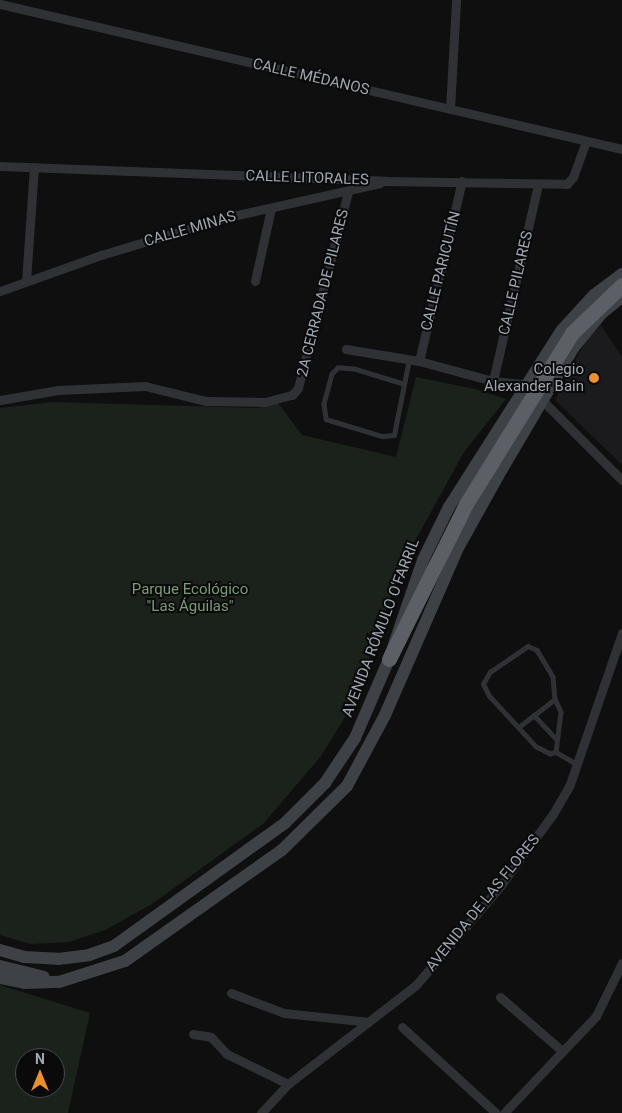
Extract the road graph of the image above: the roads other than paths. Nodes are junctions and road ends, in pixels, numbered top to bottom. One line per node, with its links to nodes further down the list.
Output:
1 (456, 0): 3 (street)
2 (0, 4): 3 (street, CALLE MÉDANOS)
3 (450, 109): 4 (street, CALLE MÉDANOS)
4 (586, 141): 5 (street, CALLE MÉDANOS); 10 (street, CALLE LITORALES)
5 (622, 149)
6 (0, 166): 7 (street, CALLE LITORALES)
7 (34, 167): 8 (street, CALLE LITORALES); 14 (street)
8 (385, 181): 9 (street, CALLE LITORALES); 11 (street, CALLE MINAS)
9 (462, 181): 10 (street, CALLE LITORALES); 21 (street, CALLE PARICUTÍN)
10 (538, 185): 22 (street, CALLE PILARES)
11 (348, 192): 12 (street, CALLE MINAS); 26 (street, 2A CERRADA DE PILARES)
12 (271, 208): 14 (street, CALLE MINAS); 15 (street)
13 (622, 274): 24 (main road, AVENIDA RÓMULO O'FARRIL)
14 (26, 280): 17 (street, CALLE MINAS)
15 (255, 281)
16 (622, 285): 30 (highway, bridge)
17 (0, 291)
18 (622, 297): 27 (main road)
19 (346, 349): 20 (street)
20 (409, 359): 21 (street); 23 (lane)
21 (419, 361): 22 (street)
22 (493, 381): 24 (street)
23 (404, 384): 23 (lane)
24 (528, 384): 25 (main road, AVENIDA RÓMULO O'FARRIL); 27 (street)
25 (519, 397): 27 (main road); 30 (main road, AVENIDA RÓMULO O'FARRIL)
26 (0, 400)
27 (541, 405): 28 (street); 41 (main road)
28 (622, 480)
29 (622, 634): 36 (street, AVENIDA DE LAS FLORES)
30 (389, 659): 37 (main road, AVENIDA RÓMULO O'FARRIL)
31 (555, 699): 32 (lane); 33 (lane); 34 (lane)
32 (534, 715): 33 (lane); 34 (lane)
33 (520, 726): 35 (lane)
34 (556, 740): 35 (lane)
35 (556, 752): 36 (lane)
36 (576, 764): 44 (street, AVENIDA DE LAS FLORES)
37 (0, 950)
38 (622, 963): 47 (street)
39 (0, 966): 41 (main road)
40 (0, 978): 41 (main road)
41 (72, 978)
42 (231, 993): 44 (street)
43 (500, 997): 47 (street)
44 (369, 1022): 48 (street, AVENIDA DE LAS FLORES)
45 (402, 1026): 50 (street)
46 (193, 1034): 48 (street)
47 (561, 1050): 51 (street)
48 (288, 1084): 49 (street, AVENIDA DE LAS FLORES)
49 (261, 1113)
50 (496, 1113)
51 (504, 1113)

